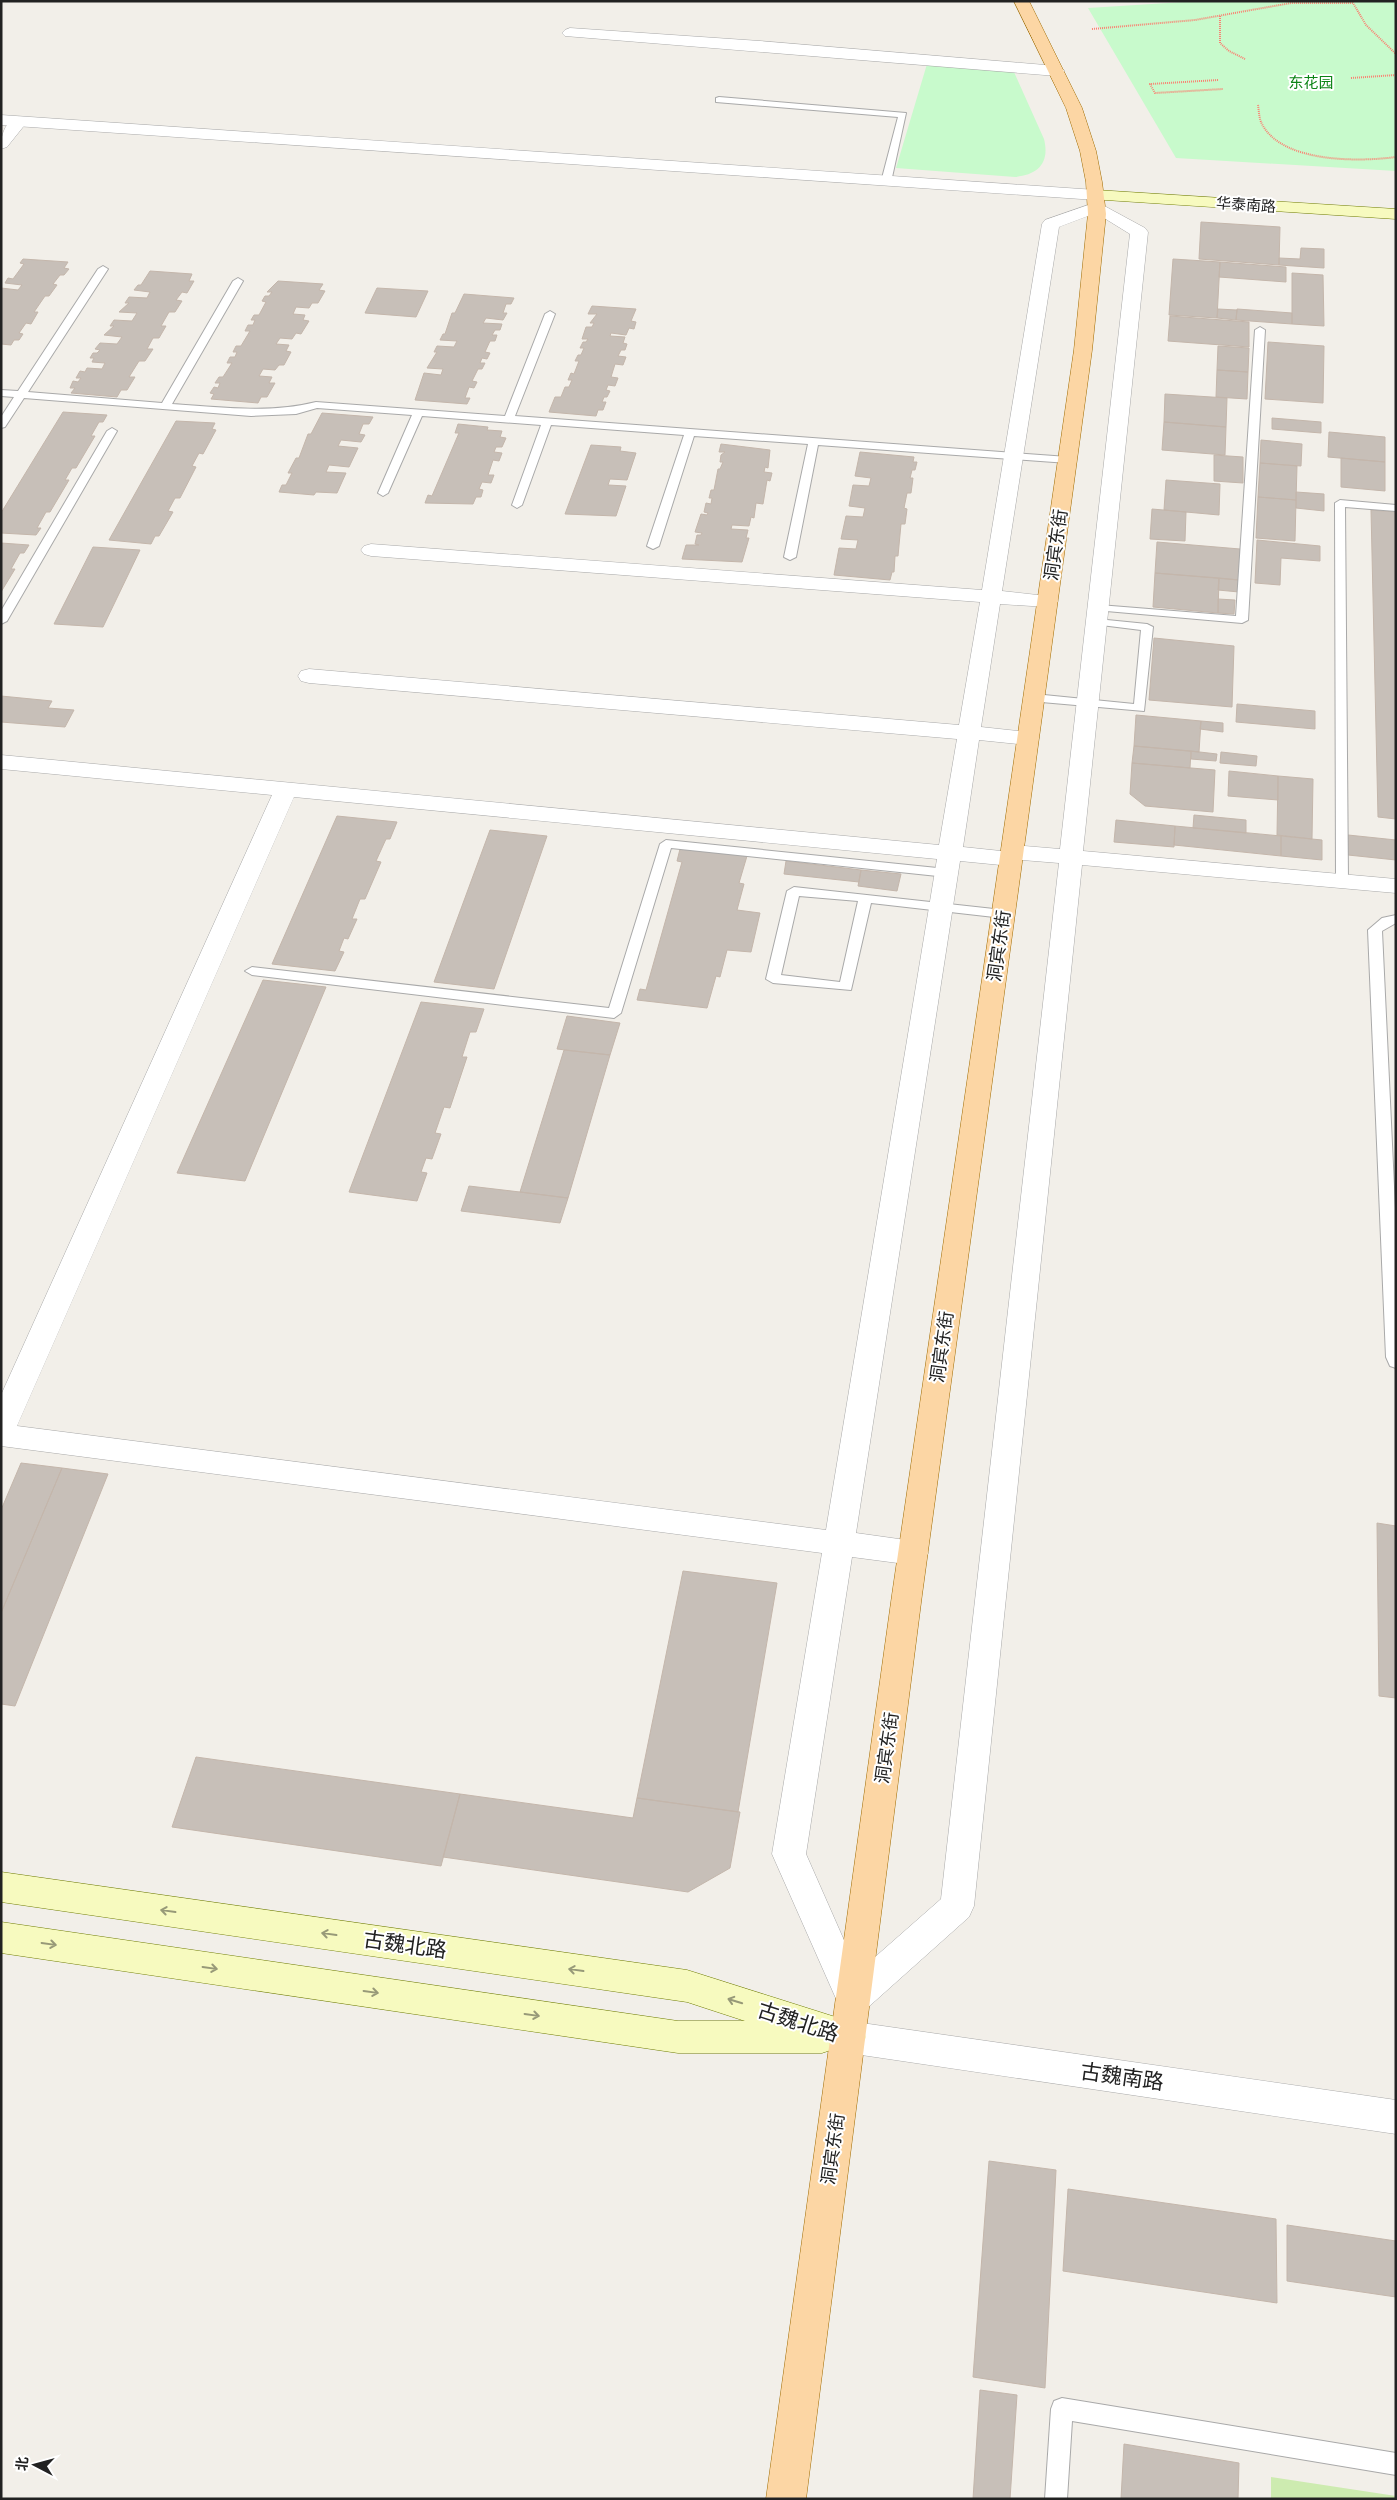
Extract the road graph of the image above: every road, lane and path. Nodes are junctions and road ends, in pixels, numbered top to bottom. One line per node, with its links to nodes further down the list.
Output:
1 (1021, 1): 7 (main road, 洞宾东街)
2 (1220, 16): 3 (path); 5 (path); 6 (path)
3 (1092, 29)
4 (570, 33): 7 (street)
5 (1396, 54)
6 (1244, 59)
7 (1057, 71): 19 (main road, 洞宾东街)
8 (1396, 75): 9 (path)
9 (1351, 78)
10 (1218, 80): 11 (path)
11 (1223, 89)
12 (719, 100): 18 (lane)
13 (1258, 105): 17 (path)
14 (1, 120): 15 (street)
15 (19, 122): 16 (street); 18 (street)
16 (1, 144)
17 (1396, 156)
18 (886, 182): 19 (street)
19 (1096, 201): 20 (main road, 华泰南路); 35 (street); 36 (main road, 洞宾东街); 45 (street)
20 (1396, 214)
21 (103, 269): 26 (lane)
22 (238, 281): 27 (lane)
23 (550, 314): 29 (lane)
24 (1260, 330): 45 (lane)
25 (1, 393): 26 (lane)
26 (21, 395): 27 (lane); 31 (lane)
27 (164, 406): 28 (lane)
28 (418, 413): 29 (lane); 37 (lane)
29 (509, 419): 30 (lane)
30 (548, 422): 33 (lane); 38 (lane)
31 (1, 425)
32 (112, 431): 46 (lane)
33 (690, 433): 34 (lane); 40 (lane)
34 (814, 441): 35 (lane); 42 (lane)
35 (1014, 456): 36 (lane); 43 (street)
36 (1068, 460): 44 (main road, 洞宾东街)
37 (383, 493)
38 (517, 505)
39 (1396, 508): 57 (lane)
40 (654, 546)
41 (371, 550): 43 (street)
42 (790, 558)
43 (991, 597): 44 (street); 50 (street)
44 (1048, 601): 48 (main road, 洞宾东街)
45 (1098, 615): 49 (street); 49 (lane)
46 (1, 621)
47 (309, 676): 50 (street)
48 (1034, 698): 49 (lane); 51 (main road, 洞宾东街)
49 (1088, 703): 55 (street)
50 (969, 733): 51 (street); 56 (street)
51 (1028, 738): 54 (main road, 洞宾东街)
52 (1, 762): 53 (street)
53 (287, 788): 56 (street); 65 (street)
54 (1012, 855): 55 (street); 56 (street); 61 (main road, 洞宾东街)
55 (1072, 857): 57 (street); 71 (street)
56 (948, 863): 60 (street); 63 (lane)
57 (1342, 881): 58 (street)
58 (1396, 886)
59 (865, 898): 59 (lane); 60 (lane)
60 (941, 907): 61 (lane); 67 (street)
61 (1004, 914): 68 (main road, 洞宾东街)
62 (1396, 918): 64 (lane)
63 (252, 971)
64 (1396, 1362)
65 (1, 1428)
66 (1, 1435): 67 (street)
67 (839, 1543): 68 (street); 71 (street)
68 (913, 1553): 71 (main road, 洞宾东街)
69 (1, 1887): 72 (main road, 古魏北路, one-way to 69)
70 (1, 1937): 72 (main road, 古魏北路, one-way to 72)
71 (853, 1999): 72 (main road, 洞宾东街)
72 (848, 2037): 73 (street, 古魏南路); 75 (main road, 洞宾东街)
73 (1396, 2117)
74 (1396, 2464): 76 (lane)
75 (786, 2499)
76 (1056, 2499)

